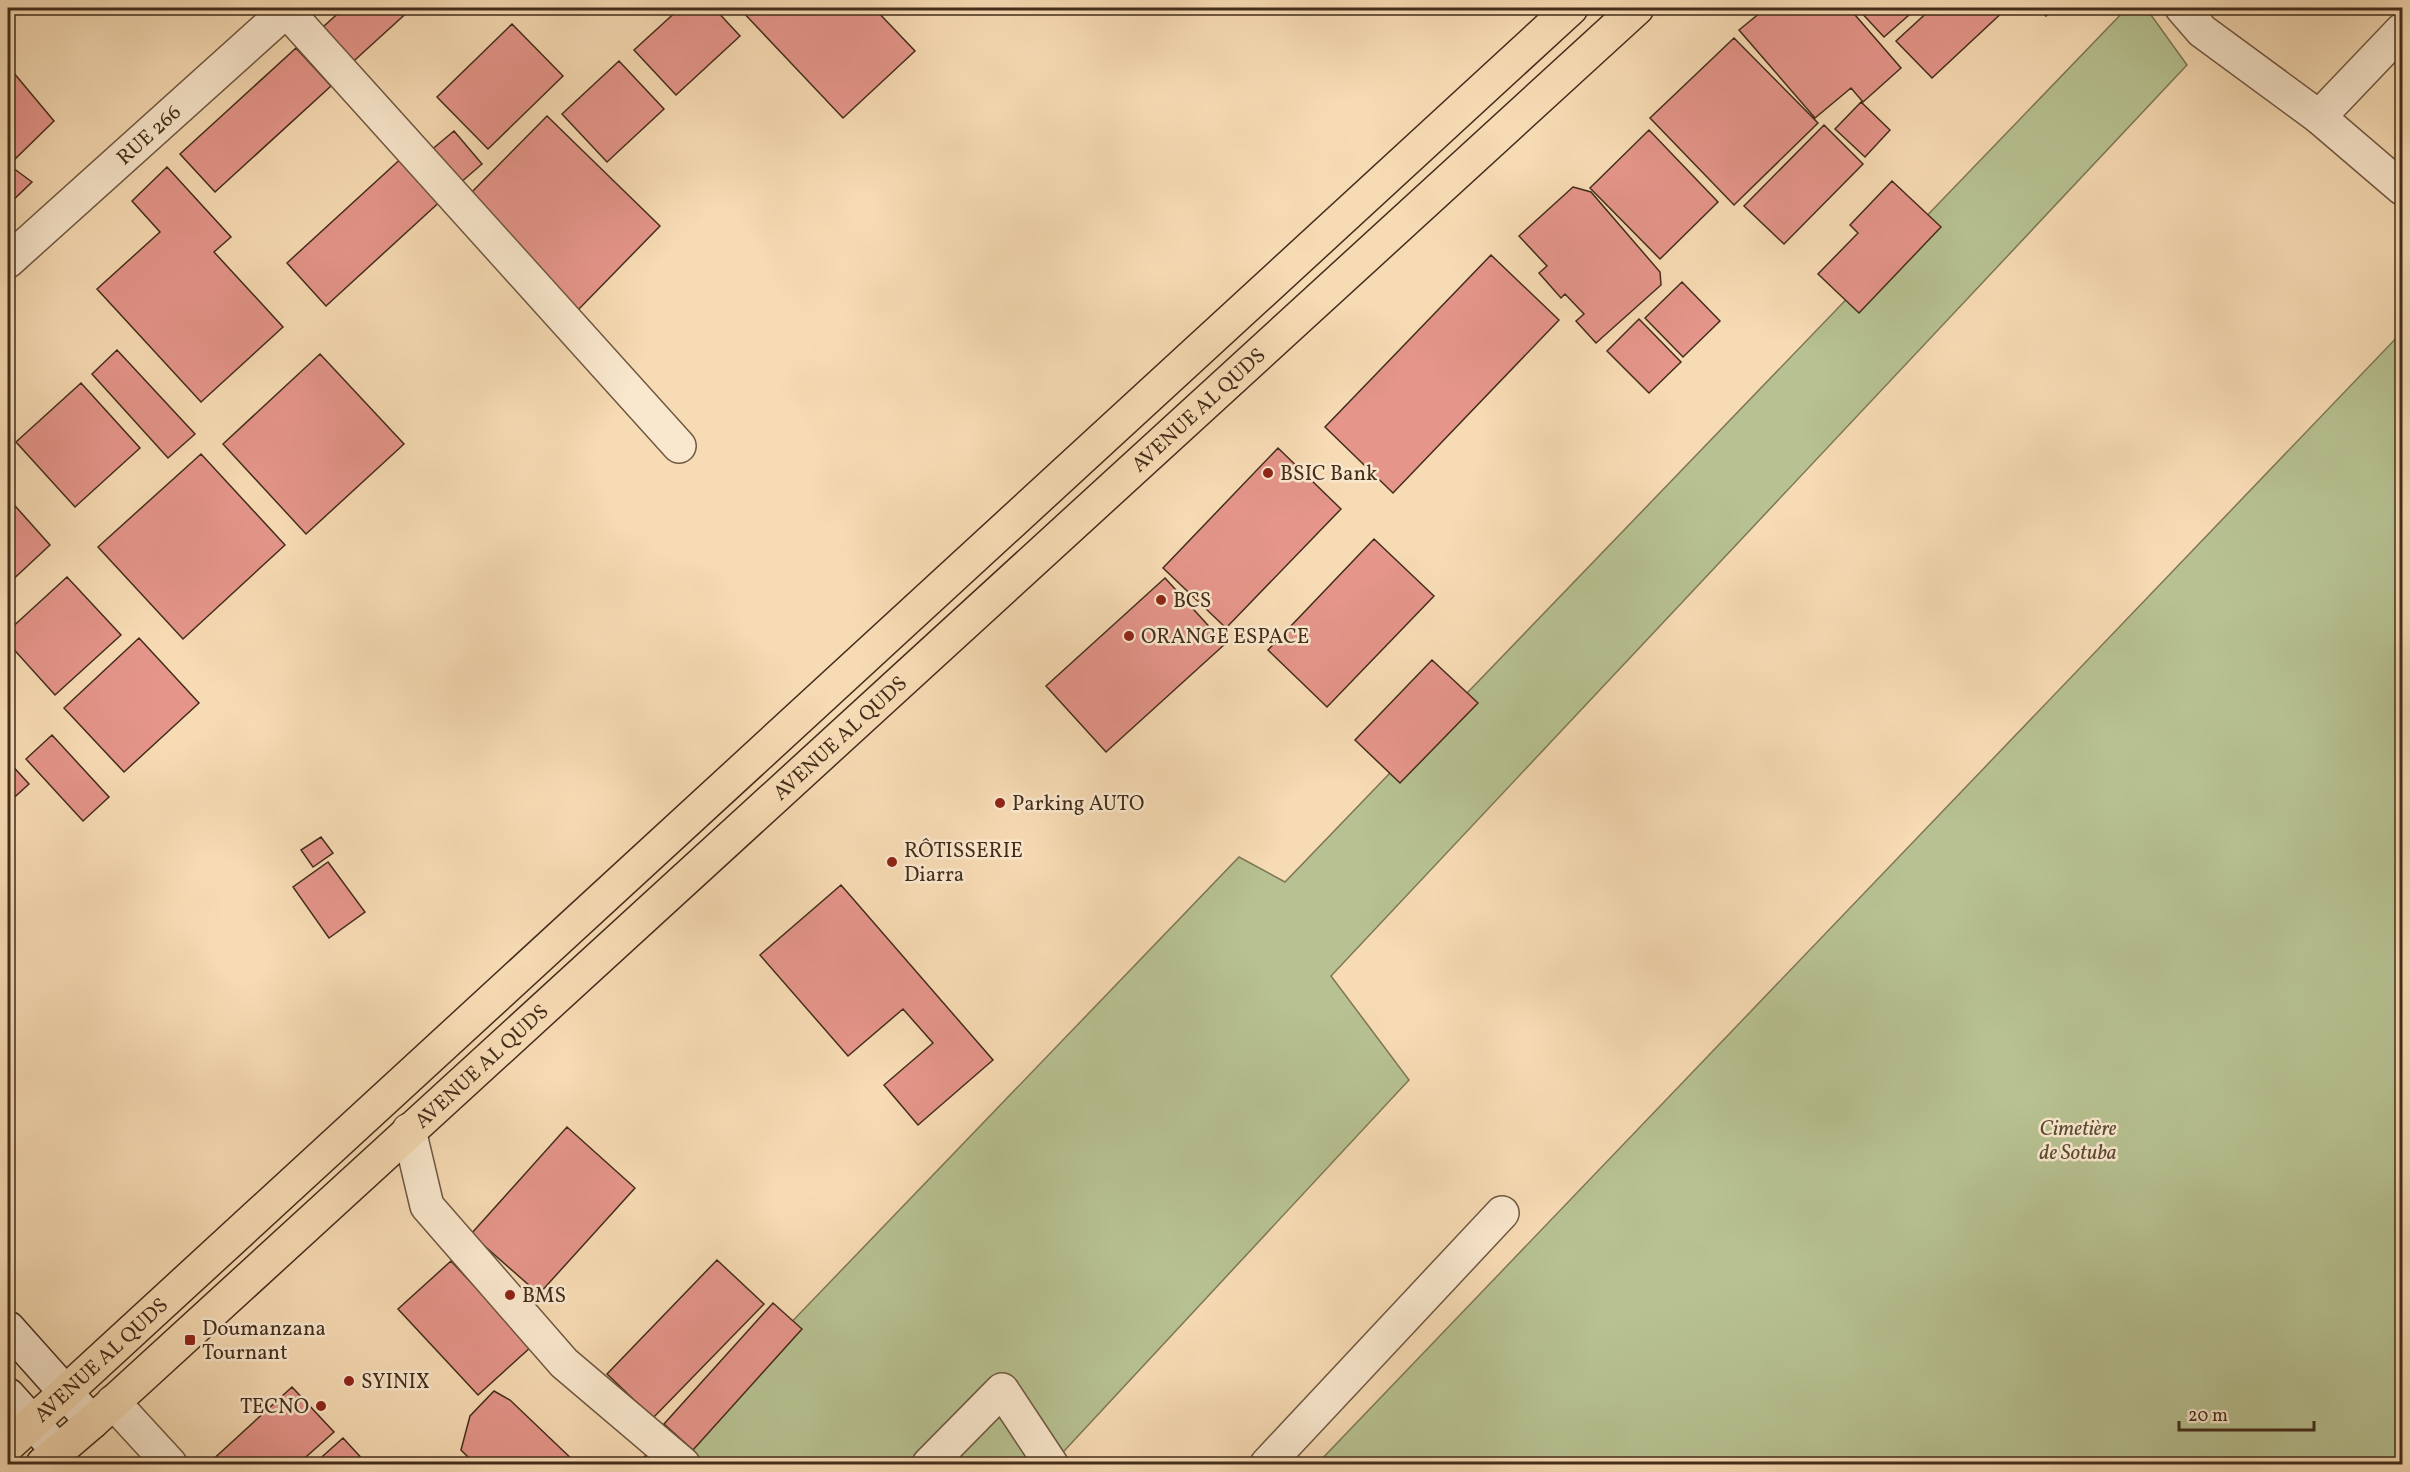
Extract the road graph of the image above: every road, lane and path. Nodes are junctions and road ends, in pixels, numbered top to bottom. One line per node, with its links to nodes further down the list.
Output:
1 (287, 8): 8 (street, RUE 266); 9 (street)
2 (1571, 8): 13 (main road, AVENUE AL QUDS)
3 (1636, 8): 10 (main road, AVENUE AL QUDS)
4 (2182, 8): 6 (street)
5 (2403, 30): 6 (street)
6 (2319, 117): 7 (street)
7 (2403, 188)
8 (8, 261)
9 (679, 446)
10 (409, 1130): 15 (main road, AVENUE AL QUDS); 20 (street)
11 (1502, 1213): 23 (street)
12 (8, 1328): 13 (street)
13 (66, 1391): 15 (street); 16 (main road, AVENUE AL QUDS)
14 (8, 1395): 16 (street)
15 (102, 1412): 18 (main road, AVENUE AL QUDS); 19 (street)
16 (33, 1422): 17 (main road, AVENUE AL QUDS); 18 (street)
17 (8, 1445)
18 (50, 1457)
19 (170, 1464)
20 (683, 1464)
21 (929, 1464): 22 (street)
22 (1051, 1464)
23 (1267, 1464)

